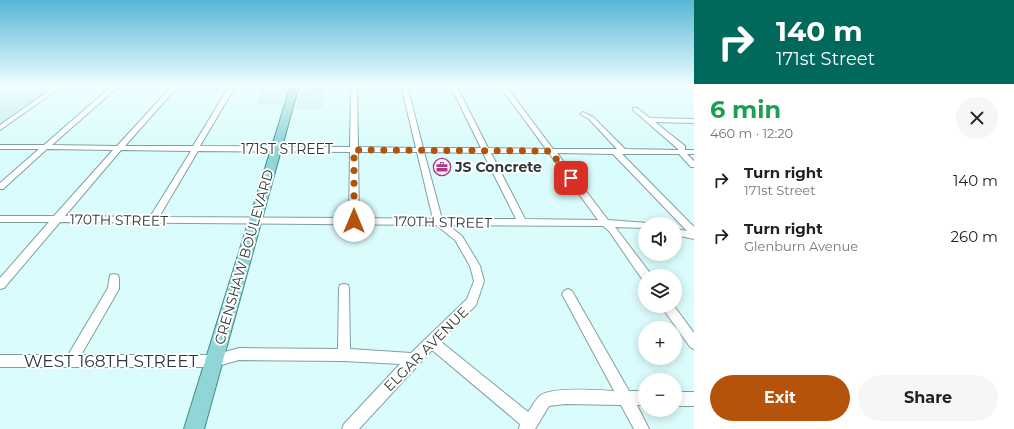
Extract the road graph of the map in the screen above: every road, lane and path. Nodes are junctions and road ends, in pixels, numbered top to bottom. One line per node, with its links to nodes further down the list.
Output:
1 (33, 105): 14 (street)
2 (94, 105): 16 (street)
3 (158, 105): 17 (street)
4 (221, 105): 18 (street)
5 (289, 105): 19 (main road, CRENSHAW BOULEVARD)
6 (354, 105): 20 (street)
7 (409, 105): 21 (street)
8 (463, 105): 22 (street)
9 (517, 105): 23 (street)
10 (635, 109): 12 (street)
11 (583, 114): 24 (street)
12 (648, 120): 13 (street); 25 (street)
13 (694, 121)
14 (0, 128)
15 (0, 147): 16 (street, 171ST STREET)
16 (47, 147): 17 (street, 171ST STREET); 28 (street)
17 (119, 148): 18 (street, 171ST STREET); 30 (street)
18 (196, 148): 19 (street, 171ST STREET); 31 (street)
19 (276, 149): 20 (street, 171ST STREET); 32 (main road, CRENSHAW BOULEVARD)
20 (354, 150): 21 (street, 171ST STREET); 33 (street)
21 (420, 150): 22 (street, 171ST STREET); 34 (street)
22 (485, 150): 23 (street, 171ST STREET); 35 (street)
23 (550, 151): 24 (street, 171ST STREET); 36 (street)
24 (620, 152): 25 (street, 171ST STREET); 39 (street)
25 (681, 152): 26 (street, 171ST STREET); 27 (street)
26 (694, 152)
27 (694, 165)
28 (0, 187)
29 (0, 219): 30 (street, 170TH STREET)
30 (58, 219): 31 (street, 170TH STREET); 43 (street)
31 (154, 220): 32 (street, 170TH STREET)
32 (255, 221): 33 (street, 170TH STREET); 51 (main road, CRENSHAW BOULEVARD)
33 (354, 221): 34 (street, 170TH STREET)
34 (438, 222): 35 (street, 170TH STREET); 47 (street, ELGAR AVENUE)
35 (522, 223): 36 (street, 170TH STREET)
36 (605, 224): 37 (street, 170TH STREET); 41 (street)
37 (638, 225)
38 (682, 233): 40 (street)
39 (694, 233)
40 (694, 236)
41 (641, 269)
42 (114, 278): 53 (street)
43 (0, 285)
44 (344, 288): 49 (street)
45 (568, 294): 54 (street)
46 (672, 313): 48 (street)
47 (432, 342): 50 (street, ELGAR AVENUE); 58 (street)
48 (694, 342)
49 (344, 355): 50 (street, WEST 168TH STREET); 51 (street, WEST 168TH STREET)
50 (414, 359): 60 (street, ELGAR AVENUE)
51 (214, 360): 53 (street, WEST 168TH STREET); 59 (main road, CRENSHAW BOULEVARD)
52 (0, 361): 53 (street, WEST 168TH STREET)
53 (71, 361)
54 (626, 398): 55 (street); 58 (street); 61 (street)
55 (638, 398)
56 (682, 399): 57 (street)
57 (694, 399)
58 (528, 426)
59 (194, 429)
60 (349, 429)
61 (642, 429)

